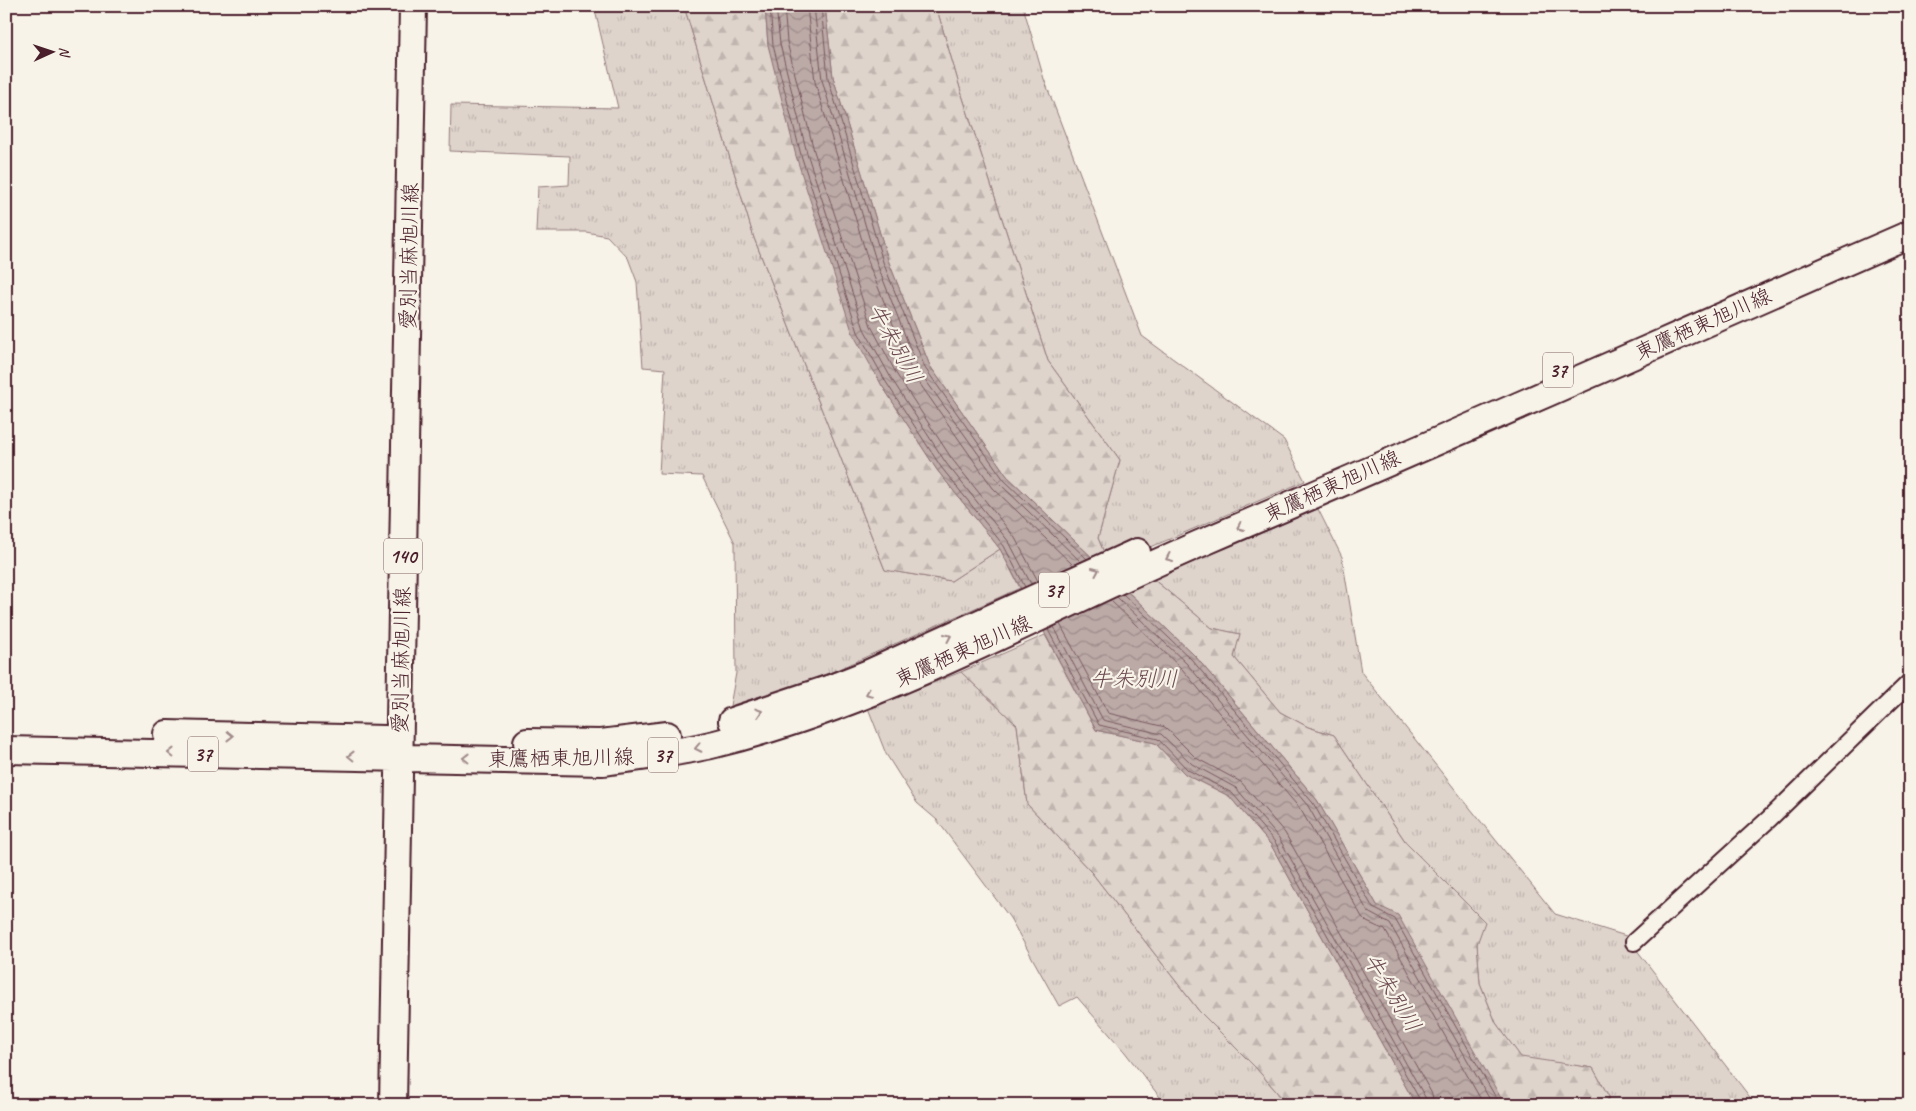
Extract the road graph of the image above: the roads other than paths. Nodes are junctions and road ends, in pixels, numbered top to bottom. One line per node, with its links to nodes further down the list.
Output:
1 (413, 6): 7 (main road, 愛別当麻旭川線 / 140)
2 (1910, 216): 4 (main road, 東鷹栖東旭川線 / 37)
3 (1910, 234): 4 (main road, 東鷹栖東旭川線 / 37, one-way to 4)
4 (1209, 530): 7 (main road, 東鷹栖東旭川線 / 37)
5 (1910, 682): 9 (street)
6 (6, 731): 7 (main road, 東鷹栖東旭川線 / 37, one-way to 7)
7 (399, 748): 8 (main road, 東鷹栖東旭川線 / 37, one-way to 8); 10 (main road, 愛別当麻旭川線 / 140)
8 (6, 750)
9 (1634, 942)
10 (393, 1105)

